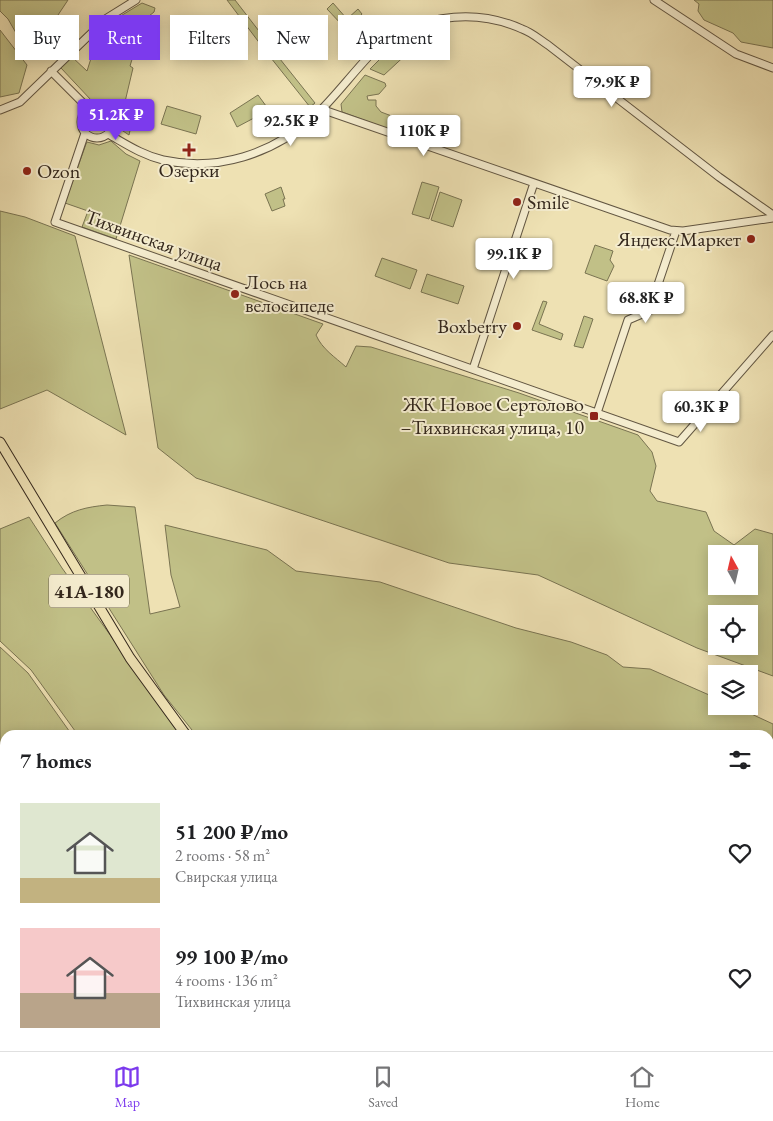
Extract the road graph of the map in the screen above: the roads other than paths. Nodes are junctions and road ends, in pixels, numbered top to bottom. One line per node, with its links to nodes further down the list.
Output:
1 (136, 0): 4 (street)
2 (654, 0): 3 (street)
3 (773, 68)
4 (51, 71): 5 (street); 7 (street)
5 (88, 108): 8 (street); 9 (street)
6 (322, 109): 9 (street); 10 (street); 11 (street)
7 (0, 110)
8 (85, 133): 9 (street); 14 (street, Тихвинская улица)
9 (108, 134)
10 (534, 183): 12 (street); 14 (street)
11 (773, 216): 12 (street)
12 (676, 231): 15 (street)
13 (773, 335): 15 (street, Тихвинская улица)
14 (473, 369): 15 (street, Тихвинская улица)
15 (597, 413)
16 (0, 442): 17 (main road, 41А-180)
17 (182, 730)

